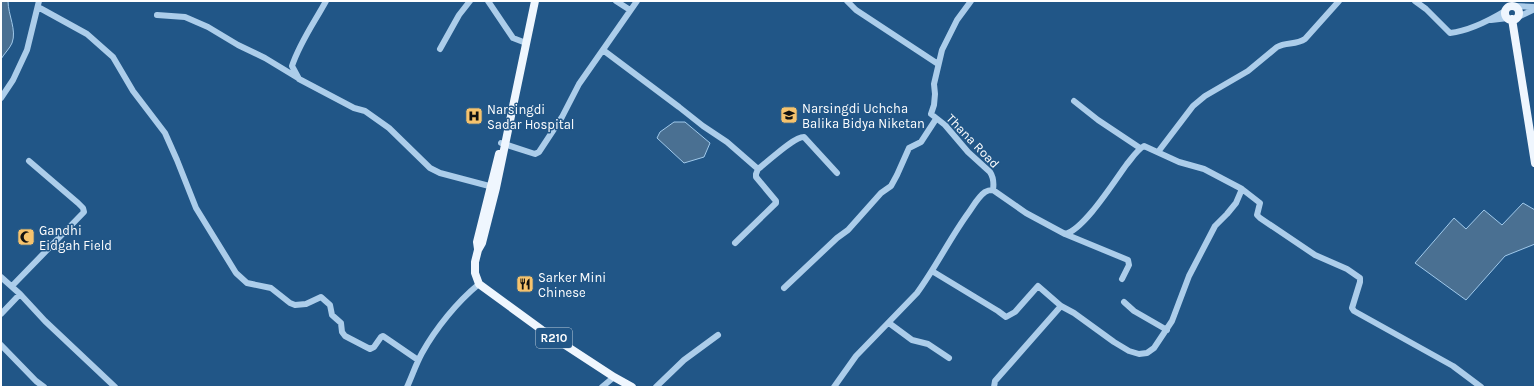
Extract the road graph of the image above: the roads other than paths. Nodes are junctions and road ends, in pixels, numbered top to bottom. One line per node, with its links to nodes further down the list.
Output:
1 (326, 1): 21 (street)
2 (470, 1): 18 (street)
3 (488, 1): 17 (street)
4 (530, 1): 17 (main road)
5 (535, 1): 17 (main road)
6 (616, 1): 14 (street)
7 (637, 1): 14 (street)
8 (847, 1): 20 (street)
9 (971, 1): 20 (street, Thana Road)
10 (1339, 1): 28 (street)
11 (1415, 1): 15 (street)
12 (38, 4): 22 (street); 53 (street)
13 (1535, 8): 15 (street); 15 (street)
14 (630, 10): 19 (street)
15 (1511, 11): 25 (main road)
16 (157, 14): 21 (street)
17 (523, 42): 26 (main road)
18 (440, 49)
19 (603, 50): 26 (street); 31 (street)
20 (938, 64): 24 (street, Thana Road)
21 (299, 79): 33 (street)
22 (1, 98)
23 (1074, 101): 27 (street)
24 (936, 119): 35 (street, Thana Road); 43 (street)
25 (1532, 132): 30 (main road)
26 (504, 143): 33 (main road)
27 (1140, 148): 28 (street); 36 (street)
28 (1158, 152): 34 (street)
29 (29, 161): 42 (street)
30 (1535, 163)
31 (758, 169): 32 (street); 37 (street)
32 (837, 173)
33 (493, 188): 41 (main road)
34 (1242, 189): 49 (street); 63 (street)
35 (993, 190): 36 (street); 38 (street)
36 (1065, 234): 40 (street)
37 (735, 243)
38 (932, 270): 46 (street); 48 (street)
39 (1, 276): 42 (street)
40 (1122, 279)
41 (479, 284): 53 (street); 54 (main road, R210)
42 (12, 286): 44 (street)
43 (784, 288)
44 (20, 294): 47 (street); 56 (street)
45 (1124, 302): 49 (street)
46 (1061, 306): 49 (street); 62 (street)
47 (1, 314)
48 (889, 323): 52 (street); 61 (street)
49 (1167, 330)
50 (718, 335): 60 (street)
51 (1, 345): 55 (street)
52 (949, 358)
53 (418, 360): 57 (street)
54 (614, 377): 58 (street); 59 (main road, R210)
55 (44, 387)
56 (115, 387)
57 (407, 387)
58 (602, 387)
59 (632, 387)
60 (656, 387)
61 (834, 387)
62 (994, 387)
63 (1482, 387)

